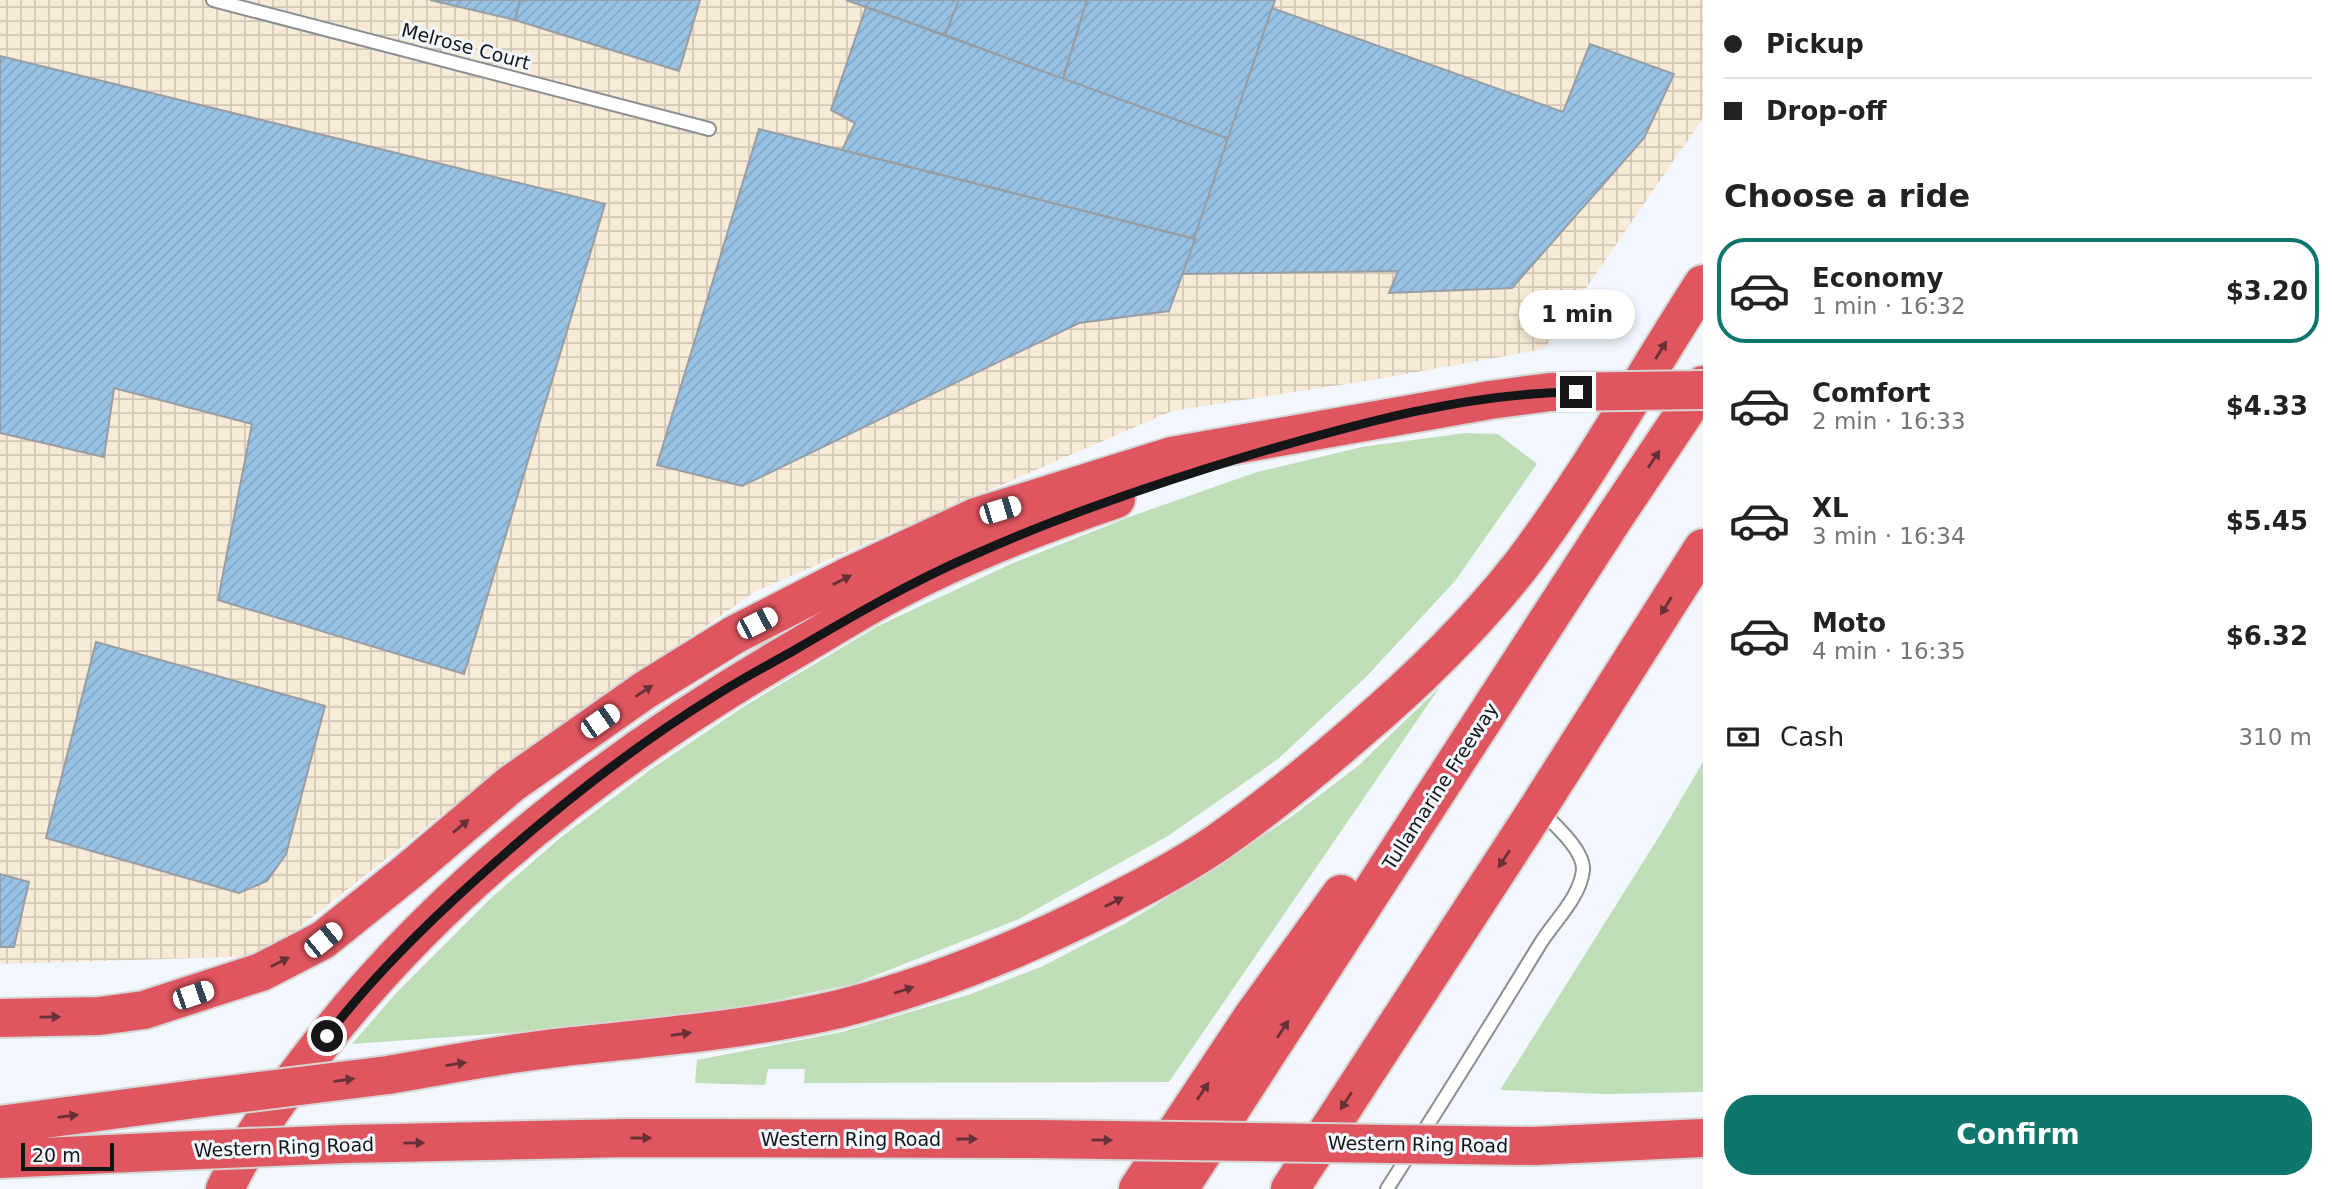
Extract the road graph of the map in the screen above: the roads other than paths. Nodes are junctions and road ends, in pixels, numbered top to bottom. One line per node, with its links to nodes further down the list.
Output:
1 (213, 0): 2 (lane, Melrose Court)
2 (709, 129)
3 (1703, 284): 11 (highway, one-way to 3, bridge)
4 (1703, 385): 7 (highway, Tullamarine Freeway, one-way to 4)
5 (1703, 390): 6 (highway, bridge)
6 (1351, 425): 10 (highway, one-way to 6); 16 (highway)
7 (1616, 515): 17 (highway, one-way to 7); 18 (highway, Tullamarine Freeway, one-way to 7)
8 (1703, 548): 9 (highway, one-way to 9)
9 (1538, 808): 19 (highway, one-way to 19); 20 (lane)
10 (0, 1017)
11 (0, 1125)
12 (1703, 1138): 13 (highway)
13 (1534, 1146): 14 (highway, Western Ring Road); 15 (highway, Western Ring Road, one-way to 13, bridge)
14 (1703, 1152)
15 (0, 1160)
16 (225, 1189)
17 (1138, 1189)
18 (1180, 1189)
19 (1290, 1189)
20 (1387, 1189)

